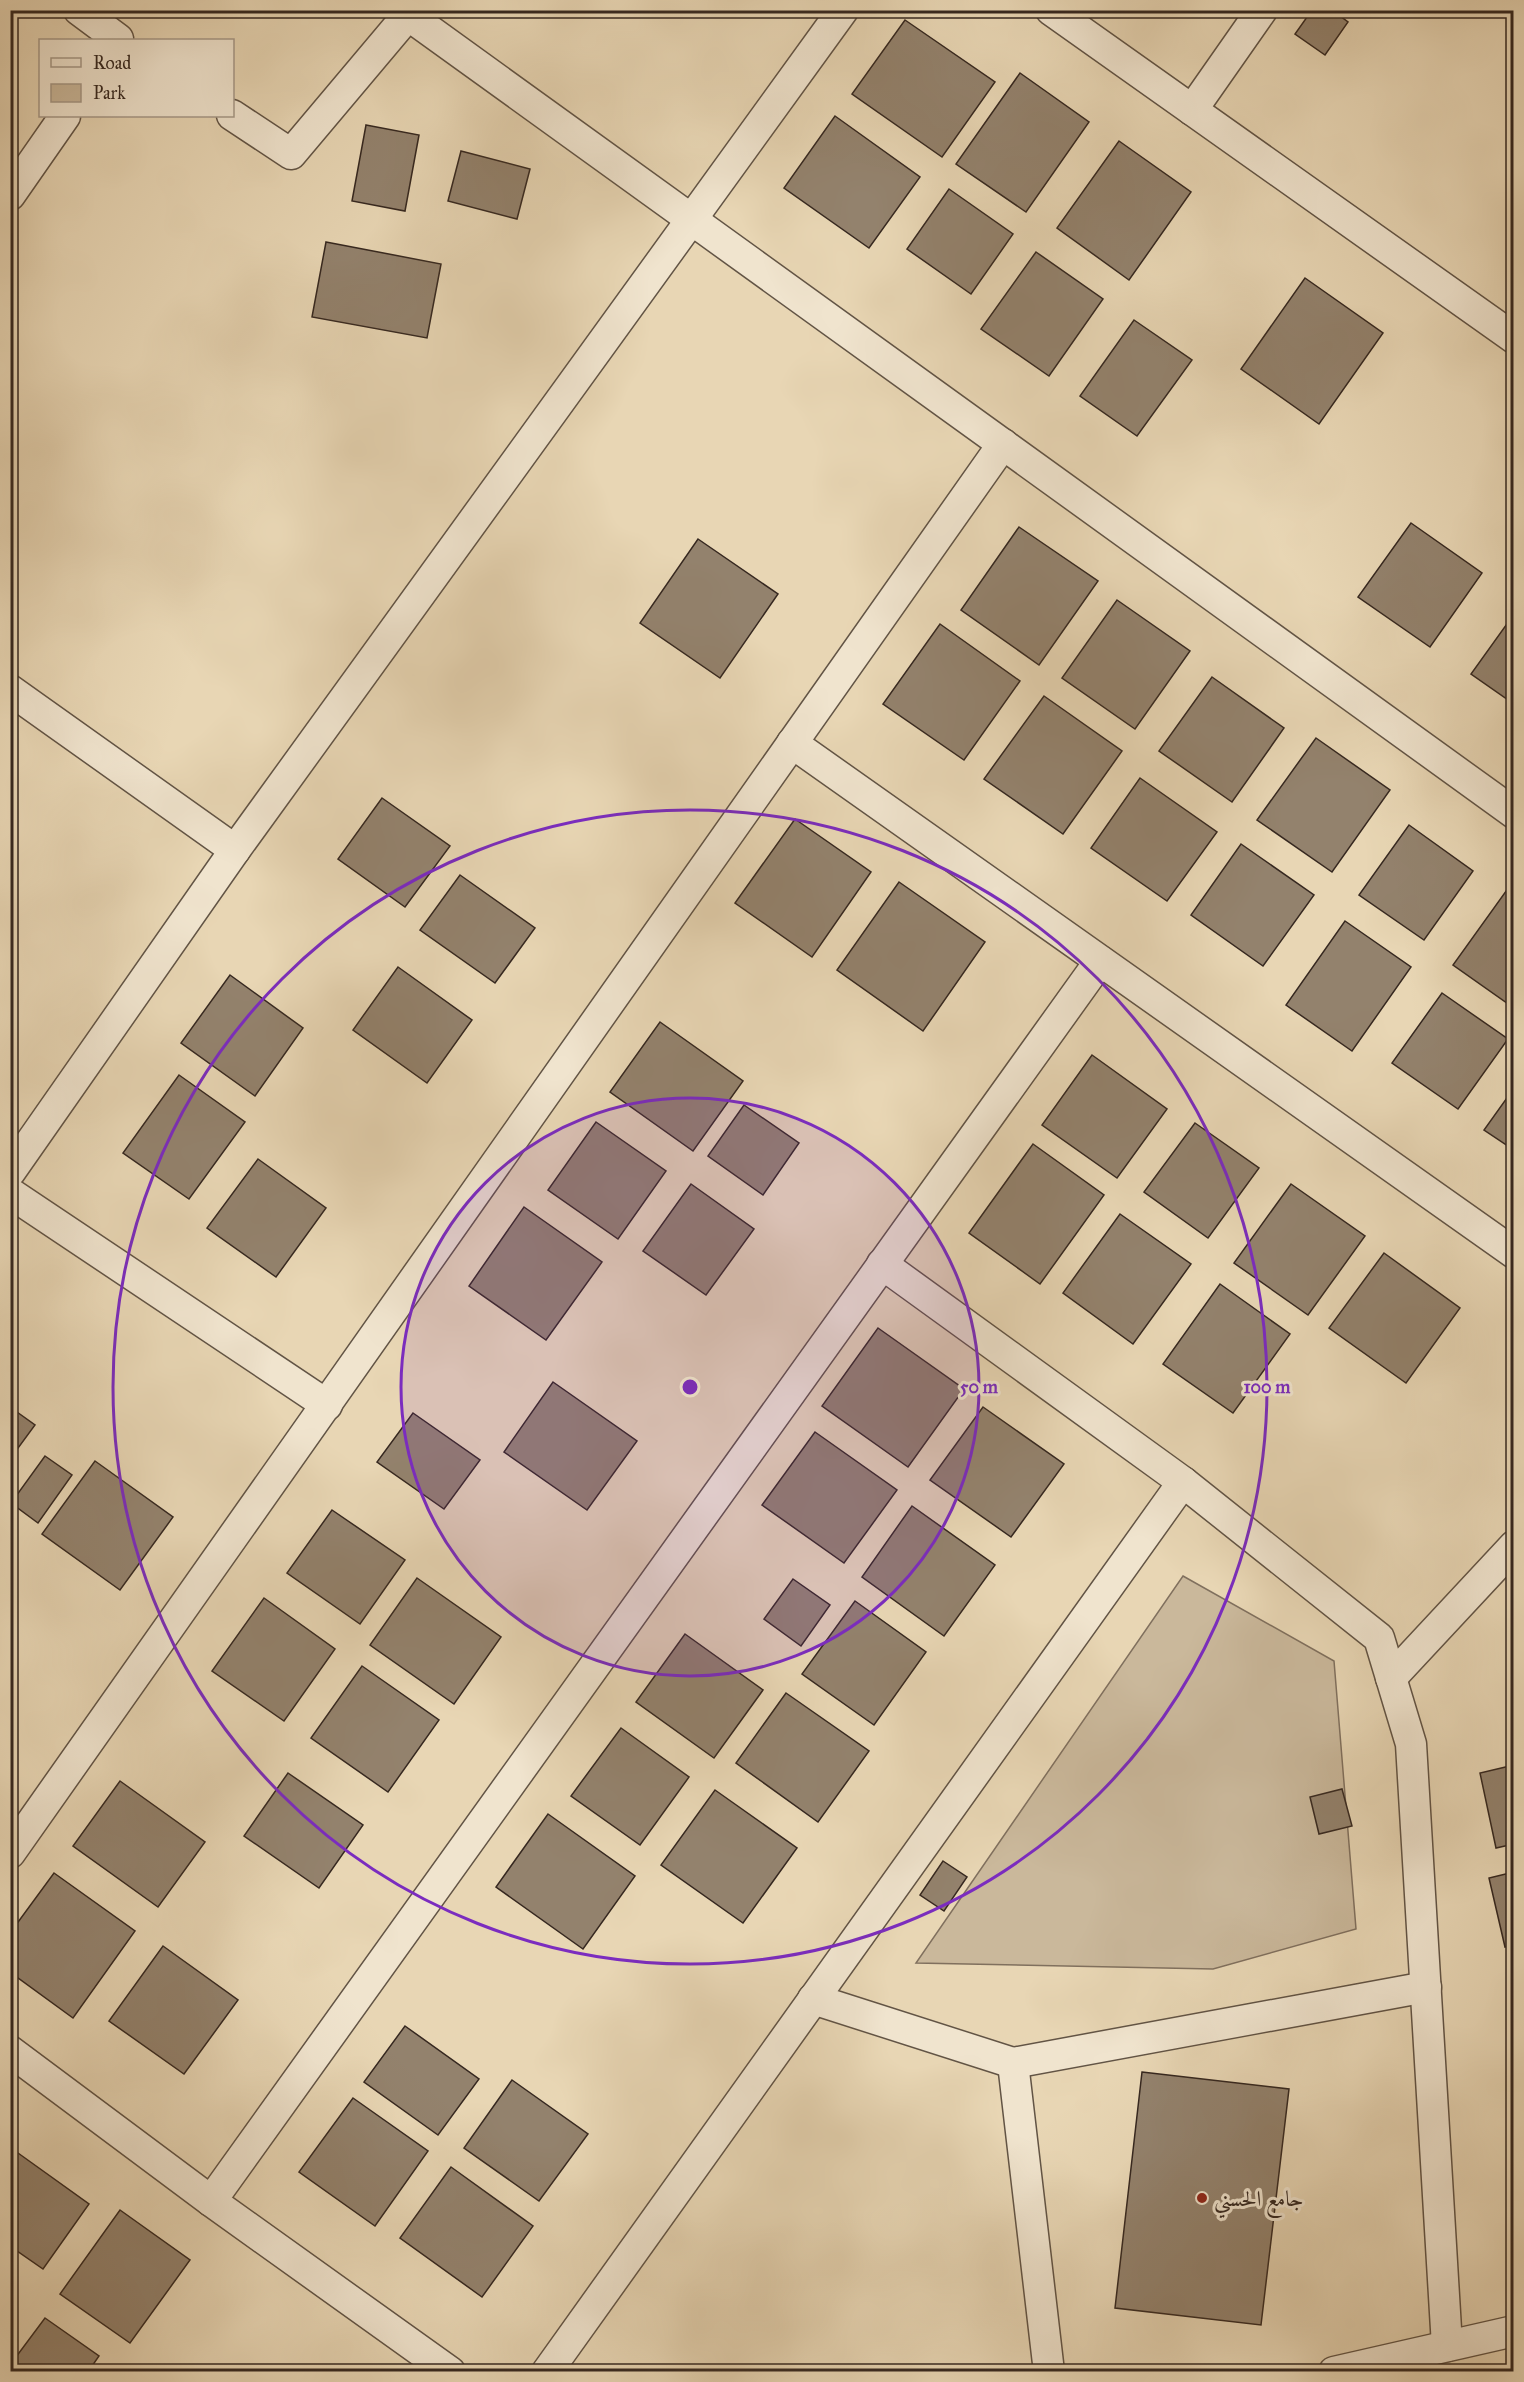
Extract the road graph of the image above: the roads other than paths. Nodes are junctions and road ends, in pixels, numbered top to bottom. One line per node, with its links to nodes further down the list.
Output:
1 (79, 10): 5 (street)
2 (843, 10): 10 (street)
3 (1051, 10): 6 (street)
4 (1262, 10): 6 (street)
5 (117, 39)
6 (1192, 110): 11 (street)
7 (234, 116): 10 (street)
8 (64, 117): 9 (street)
9 (10, 195)
10 (692, 219): 12 (street); 16 (street)
11 (1514, 338)
12 (1003, 444): 14 (street); 15 (street)
13 (10, 690): 16 (street)
14 (792, 744): 17 (street); 22 (street)
15 (1514, 813)
16 (235, 850): 18 (street)
17 (1100, 961): 20 (street); 21 (street)
18 (10, 1172)
19 (10, 1193): 22 (street)
20 (1514, 1253)
21 (882, 1264): 23 (street); 31 (street)
22 (327, 1405): 26 (street)
23 (1183, 1482): 25 (street); 28 (street)
24 (1514, 1546): 25 (street)
25 (1391, 1678): 27 (street)
26 (10, 1853)
27 (1426, 1987): 30 (street); 33 (street)
28 (813, 1999): 30 (street); 35 (street)
29 (10, 2051): 31 (street)
30 (1013, 2063): 36 (street)
31 (211, 2201): 34 (street)
32 (1514, 2331): 33 (street)
33 (1447, 2346): 37 (street)
34 (450, 2372)
35 (547, 2372)
36 (1049, 2372)
37 (1334, 2372)

